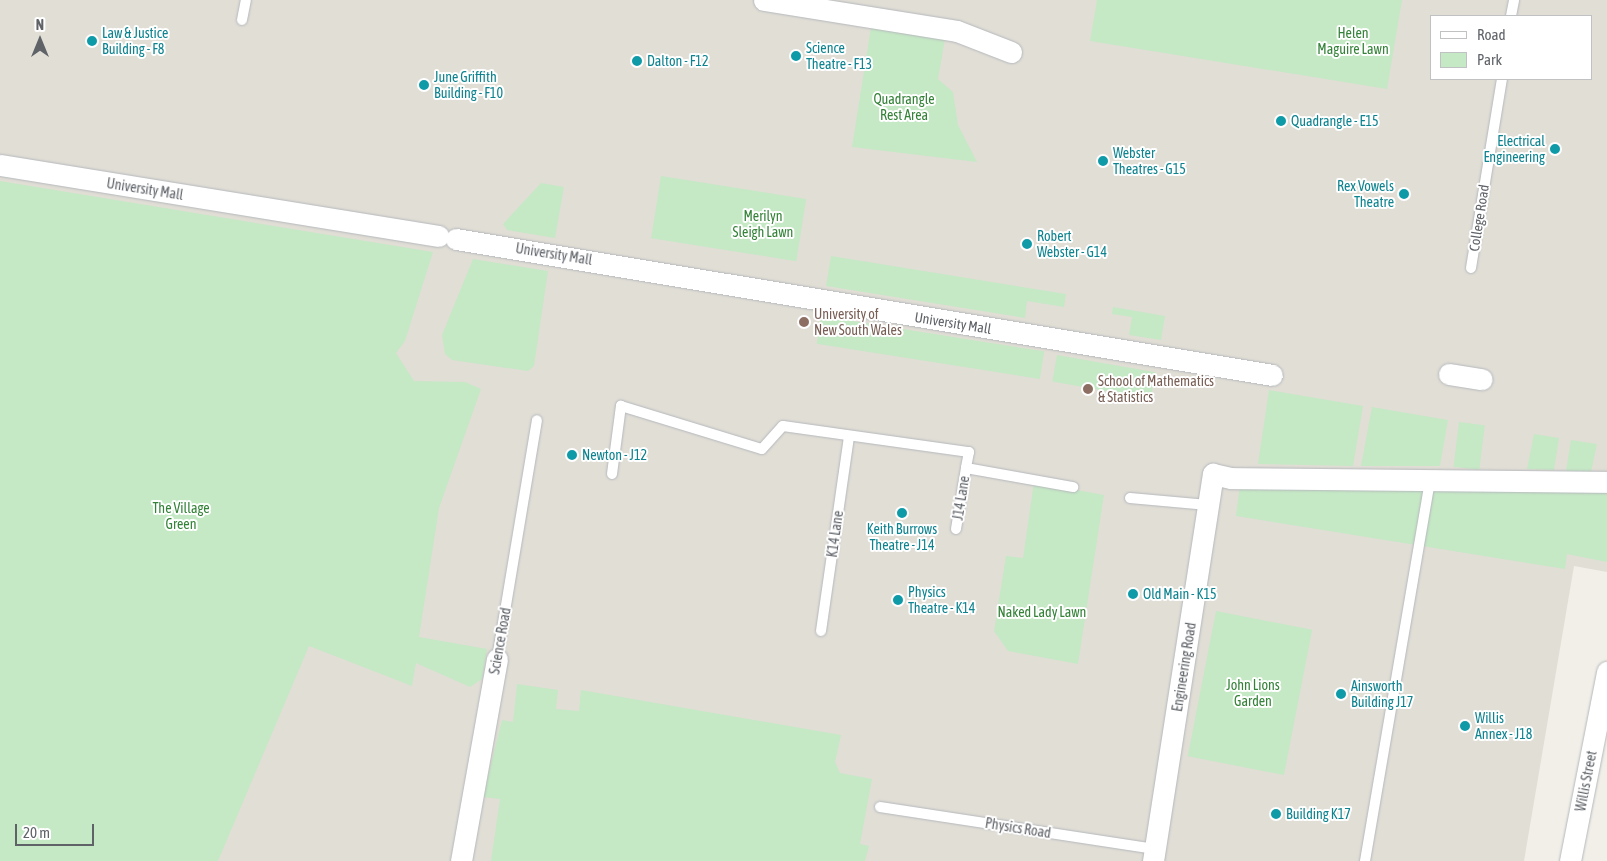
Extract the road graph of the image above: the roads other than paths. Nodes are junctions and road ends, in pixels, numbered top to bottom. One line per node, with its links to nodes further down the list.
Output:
1 (246, 0): 5 (lane)
2 (764, 0): 6 (street)
3 (1514, 0): 4 (lane)
4 (1512, 15)
5 (242, 20)
6 (1011, 52)
7 (1502, 80): 9 (lane, College Road)
8 (0, 165): 11 (street, University Mall)
9 (1471, 268)
10 (1449, 374): 12 (street)
11 (1272, 376)
12 (1482, 379)
13 (537, 420): 24 (lane, Science Road)
14 (849, 437): 15 (lane); 16 (lane); 23 (lane, K14 Lane)
15 (966, 468): 19 (lane); 22 (lane, J14 Lane)
16 (612, 474)
17 (1430, 480): 18 (street); 21 (street, Engineering Road); 29 (lane)
18 (1607, 482)
19 (1073, 487)
20 (1130, 498): 21 (lane)
21 (1208, 505): 27 (street, Engineering Road)
22 (956, 529)
23 (821, 631)
24 (497, 659): 28 (street, Science Road)
25 (1607, 672): 30 (street, Willis Street)
26 (880, 807): 27 (lane, Physics Road)
27 (1154, 855)
28 (461, 861)
29 (1365, 861)
30 (1573, 861)

